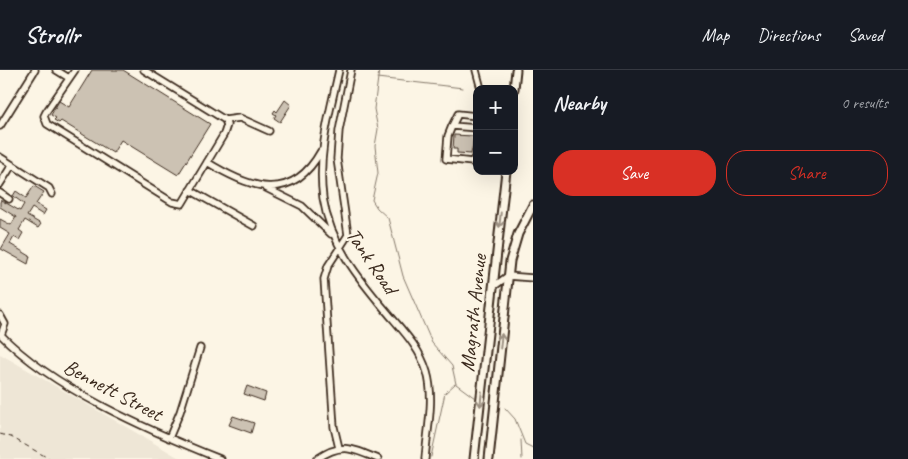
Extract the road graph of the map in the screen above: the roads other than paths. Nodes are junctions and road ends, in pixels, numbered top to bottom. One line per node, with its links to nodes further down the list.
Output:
1 (35, 70): 15 (street)
2 (56, 70): 10 (street)
3 (75, 70): 10 (street)
4 (144, 70): 9 (street)
5 (339, 70): 19 (street, Tank Road)
6 (352, 70): 34 (street)
7 (476, 70): 11 (street)
8 (516, 70): 12 (main road)
9 (152, 72): 14 (street)
10 (69, 78): 27 (street)
11 (480, 85)
12 (514, 85)
13 (473, 116): 16 (street)
14 (225, 120): 18 (street); 22 (street)
15 (1, 123)
16 (452, 126): 17 (street); 21 (street)
17 (473, 128)
18 (269, 131)
19 (322, 149): 26 (street); 33 (street, Tank Road)
20 (0, 157): 23 (street)
21 (473, 161)
22 (207, 162): 26 (street); 27 (street)
23 (12, 165): 25 (street); 29 (street)
24 (506, 175): 37 (main road, Magrath Avenue, one-way to 37)
25 (0, 184)
26 (262, 187): 33 (street)
27 (190, 190): 32 (street)
28 (0, 193): 30 (street)
29 (52, 194)
30 (9, 199)
31 (533, 205): 35 (main road)
32 (254, 226)
33 (334, 238): 34 (street, Tank Road)
34 (340, 248): 42 (street); 46 (street, Tank Road)
35 (508, 276): 36 (street); 37 (street); 48 (main road, one-way to 35)
36 (533, 278)
37 (493, 287): 47 (main road, Magrath Avenue, one-way to 47)
38 (0, 315): 39 (street)
39 (1, 335): 41 (street, Bennett Street)
40 (200, 348): 41 (street)
41 (169, 438): 43 (street, Bennett Street)
42 (339, 448): 44 (street); 45 (street)
43 (220, 459)
44 (317, 459)
45 (378, 459)
46 (424, 459)
47 (474, 459)
48 (490, 459)

